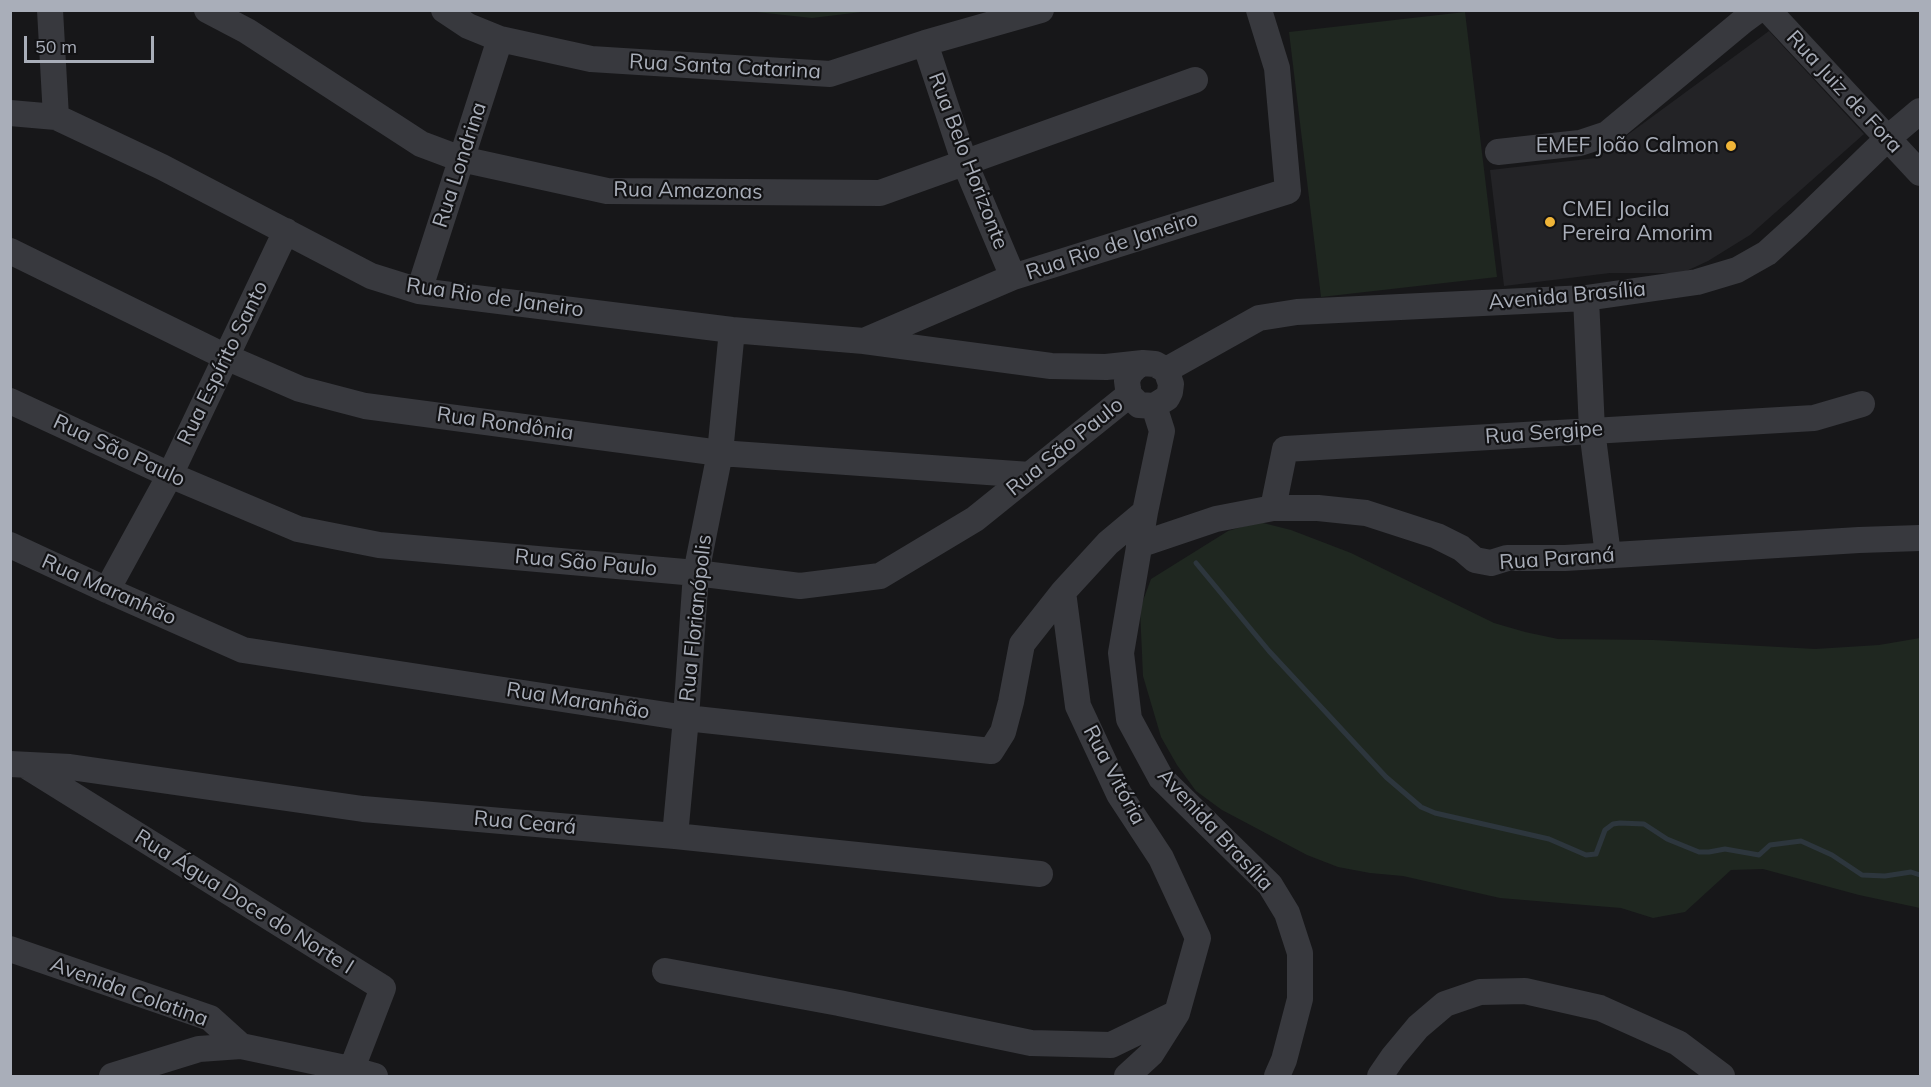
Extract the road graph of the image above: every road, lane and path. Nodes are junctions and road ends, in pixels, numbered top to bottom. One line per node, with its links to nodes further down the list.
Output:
1 (50, 10): 13 (street)
2 (207, 10): 16 (street, Rua Amazonas)
3 (444, 10): 8 (street, Rua Santa Catarina)
4 (1041, 10): 9 (street, Rua Santa Catarina)
5 (1259, 10): 21 (street, Rua Rio de Janeiro)
6 (1768, 10): 14 (street, Rua Juiz de Fora)
7 (1745, 14): 15 (street)
8 (500, 39): 9 (street, Rua Santa Catarina); 16 (street, Rua Londrina)
9 (925, 43): 17 (street, Rua Belo Horizonte)
10 (1195, 80): 17 (street, Rua Amazonas)
11 (1920, 111): 14 (street, Avenida Brasília)
12 (10, 113): 13 (street)
13 (56, 117): 19 (street, Rua Rio de Janeiro)
14 (1888, 138): 18 (street, Rua Juiz de Fora); 23 (street, Avenida Brasília)
15 (1498, 152)
16 (461, 159): 17 (street, Rua Amazonas); 22 (street, Rua Londrina)
17 (964, 161): 21 (street, Rua Belo Horizonte)
18 (1920, 173)
19 (286, 231): 22 (street, Rua Rio de Janeiro); 28 (street, Rua Espírito Santo)
20 (10, 251): 28 (street, Rua Rondônia)
21 (1013, 277): 24 (street, Rua Rio de Janeiro)
22 (419, 291): 25 (street, Rua Rio de Janeiro)
23 (1586, 298): 30 (street, Avenida Brasília); 35 (street)
24 (938, 309): 26 (street, Rua Rio de Janeiro); 27 (street)
25 (732, 330): 26 (street, Rua Rio de Janeiro); 36 (street, Rua Florianópolis)
26 (864, 341): 27 (street, Rua Rio de Janeiro)
27 (938, 351): 29 (street, Rua Rio de Janeiro)
28 (226, 357): 36 (street, Rua Rondônia); 37 (street, Rua Espírito Santo)
29 (1051, 366): 30 (street, Rua Rio de Janeiro); 31 (street, Rua Rio de Janeiro)
30 (1154, 367): 31 (street); 34 (street)
31 (1128, 392): 34 (street, Rua Rio de Janeiro); 38 (street, Rua São Paulo)
32 (10, 401): 37 (street, Rua São Paulo)
33 (1862, 404): 35 (street, Rua Sergipe)
34 (1154, 406): 40 (street, Avenida Brasília)
35 (1592, 430): 39 (street, Rua Sergipe); 44 (street)
36 (720, 453): 38 (street, Rua Rondônia); 45 (street, Rua Florianópolis)
37 (170, 475): 45 (street, Rua São Paulo); 46 (street, Rua Espírito Santo)
38 (1030, 475): 45 (street, Rua São Paulo)
39 (1273, 508): 43 (street, Rua Paraná); 44 (street, Rua Paraná)
40 (1145, 512): 43 (street, Avenida Brasília); 47 (street)
41 (1920, 538): 44 (street, Rua Paraná)
42 (10, 544): 46 (street, Rua Maranhão)
43 (1139, 545): 60 (street, Avenida Brasília)
44 (1608, 555)
45 (696, 573): 48 (street, Rua Florianópolis)
46 (107, 590): 48 (street, Rua Maranhão)
47 (1063, 592): 48 (street, Rua Maranhão); 54 (street, Rua Vitória)
48 (686, 718): 50 (street, Rua Florianópolis)
49 (18, 764): 50 (street, Rua Ceará); 56 (street, Rua Água Doce do Norte I)
50 (675, 836): 51 (street, Rua Ceará)
51 (1040, 874)
52 (10, 949): 55 (street, Avenida Colatina)
53 (665, 971): 54 (street)
54 (1177, 1013): 59 (street, Rua Vitória)
55 (241, 1046): 56 (street); 57 (street)
56 (350, 1073): 58 (street)
57 (112, 1077)
58 (375, 1077)
59 (1127, 1077)
60 (1277, 1077)
61 (1380, 1077): 62 (street)
62 (1722, 1077)

